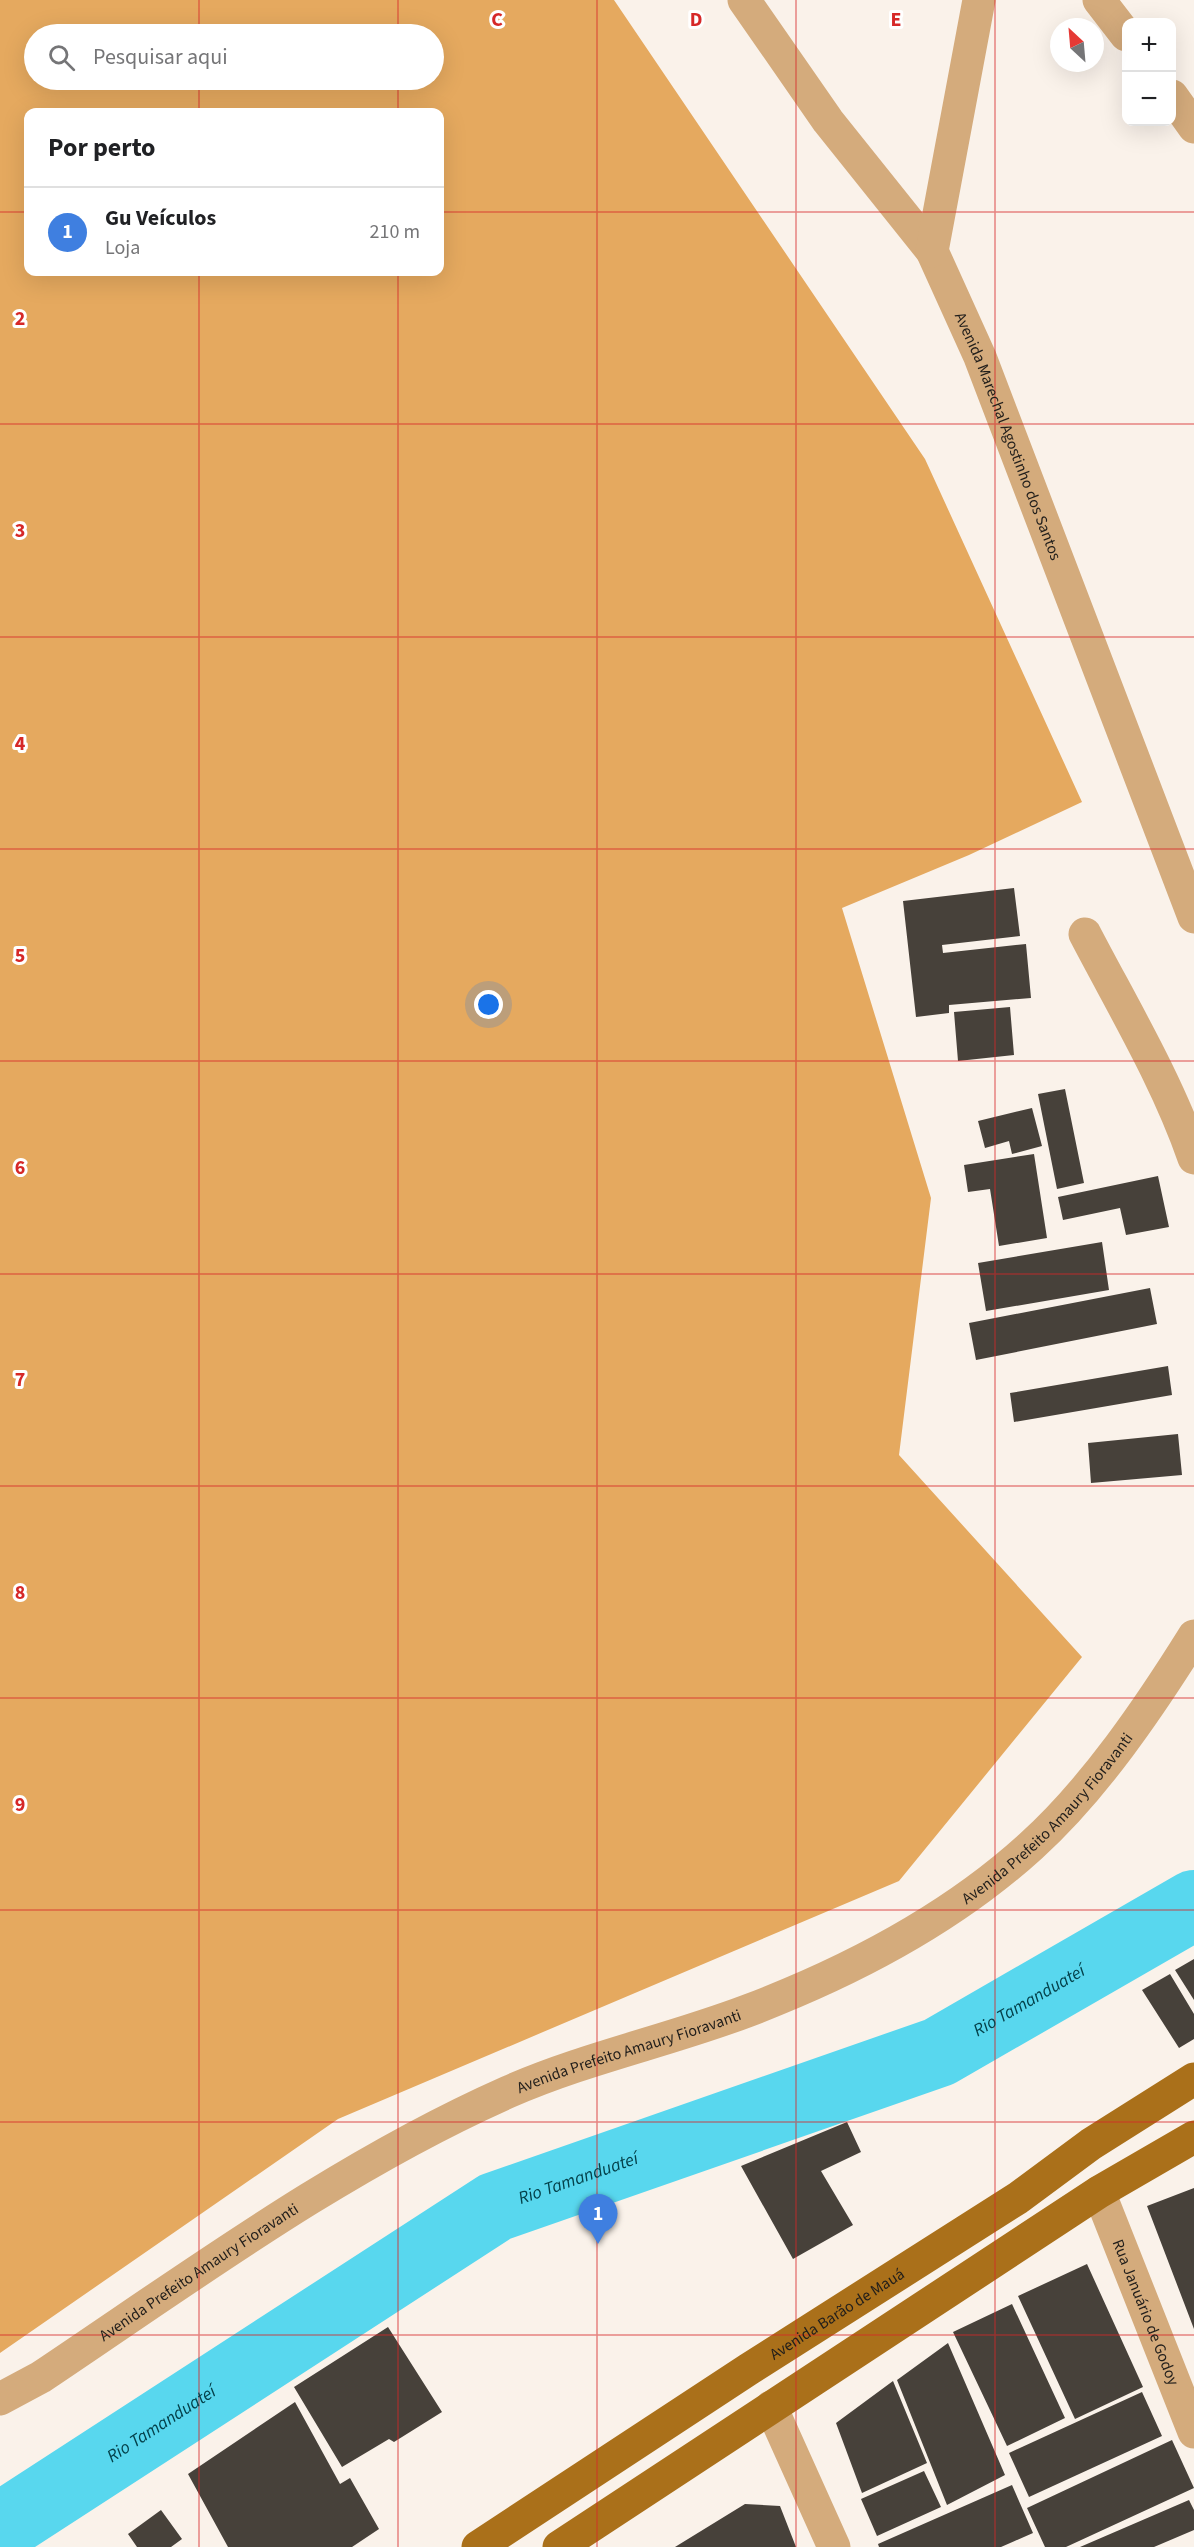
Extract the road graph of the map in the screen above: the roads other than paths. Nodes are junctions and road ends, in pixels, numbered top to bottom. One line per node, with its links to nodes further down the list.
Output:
1 (744, 0): 7 (street, Avenida Marechal Agostinho dos Santos)
2 (979, 0): 7 (street)
3 (1099, 0): 4 (street)
4 (1122, 30)
5 (1176, 101): 6 (street)
6 (1194, 126)
7 (932, 251): 8 (street, Avenida Marechal Agostinho dos Santos)
8 (1194, 917)
9 (1085, 934): 10 (street)
10 (1194, 1158)
11 (1194, 1636): 15 (street, Avenida Prefeito Amaury Fioravanti)
12 (1194, 2079): 18 (main road, Avenida Barão de Mauá)
13 (1194, 2137): 14 (main road)
14 (1099, 2192): 16 (main road); 17 (street, Rua Januário de Godoy)
15 (0, 2399)
16 (771, 2408): 19 (main road); 20 (street)
17 (1194, 2432)
18 (478, 2547)
19 (559, 2547)
20 (834, 2547)

